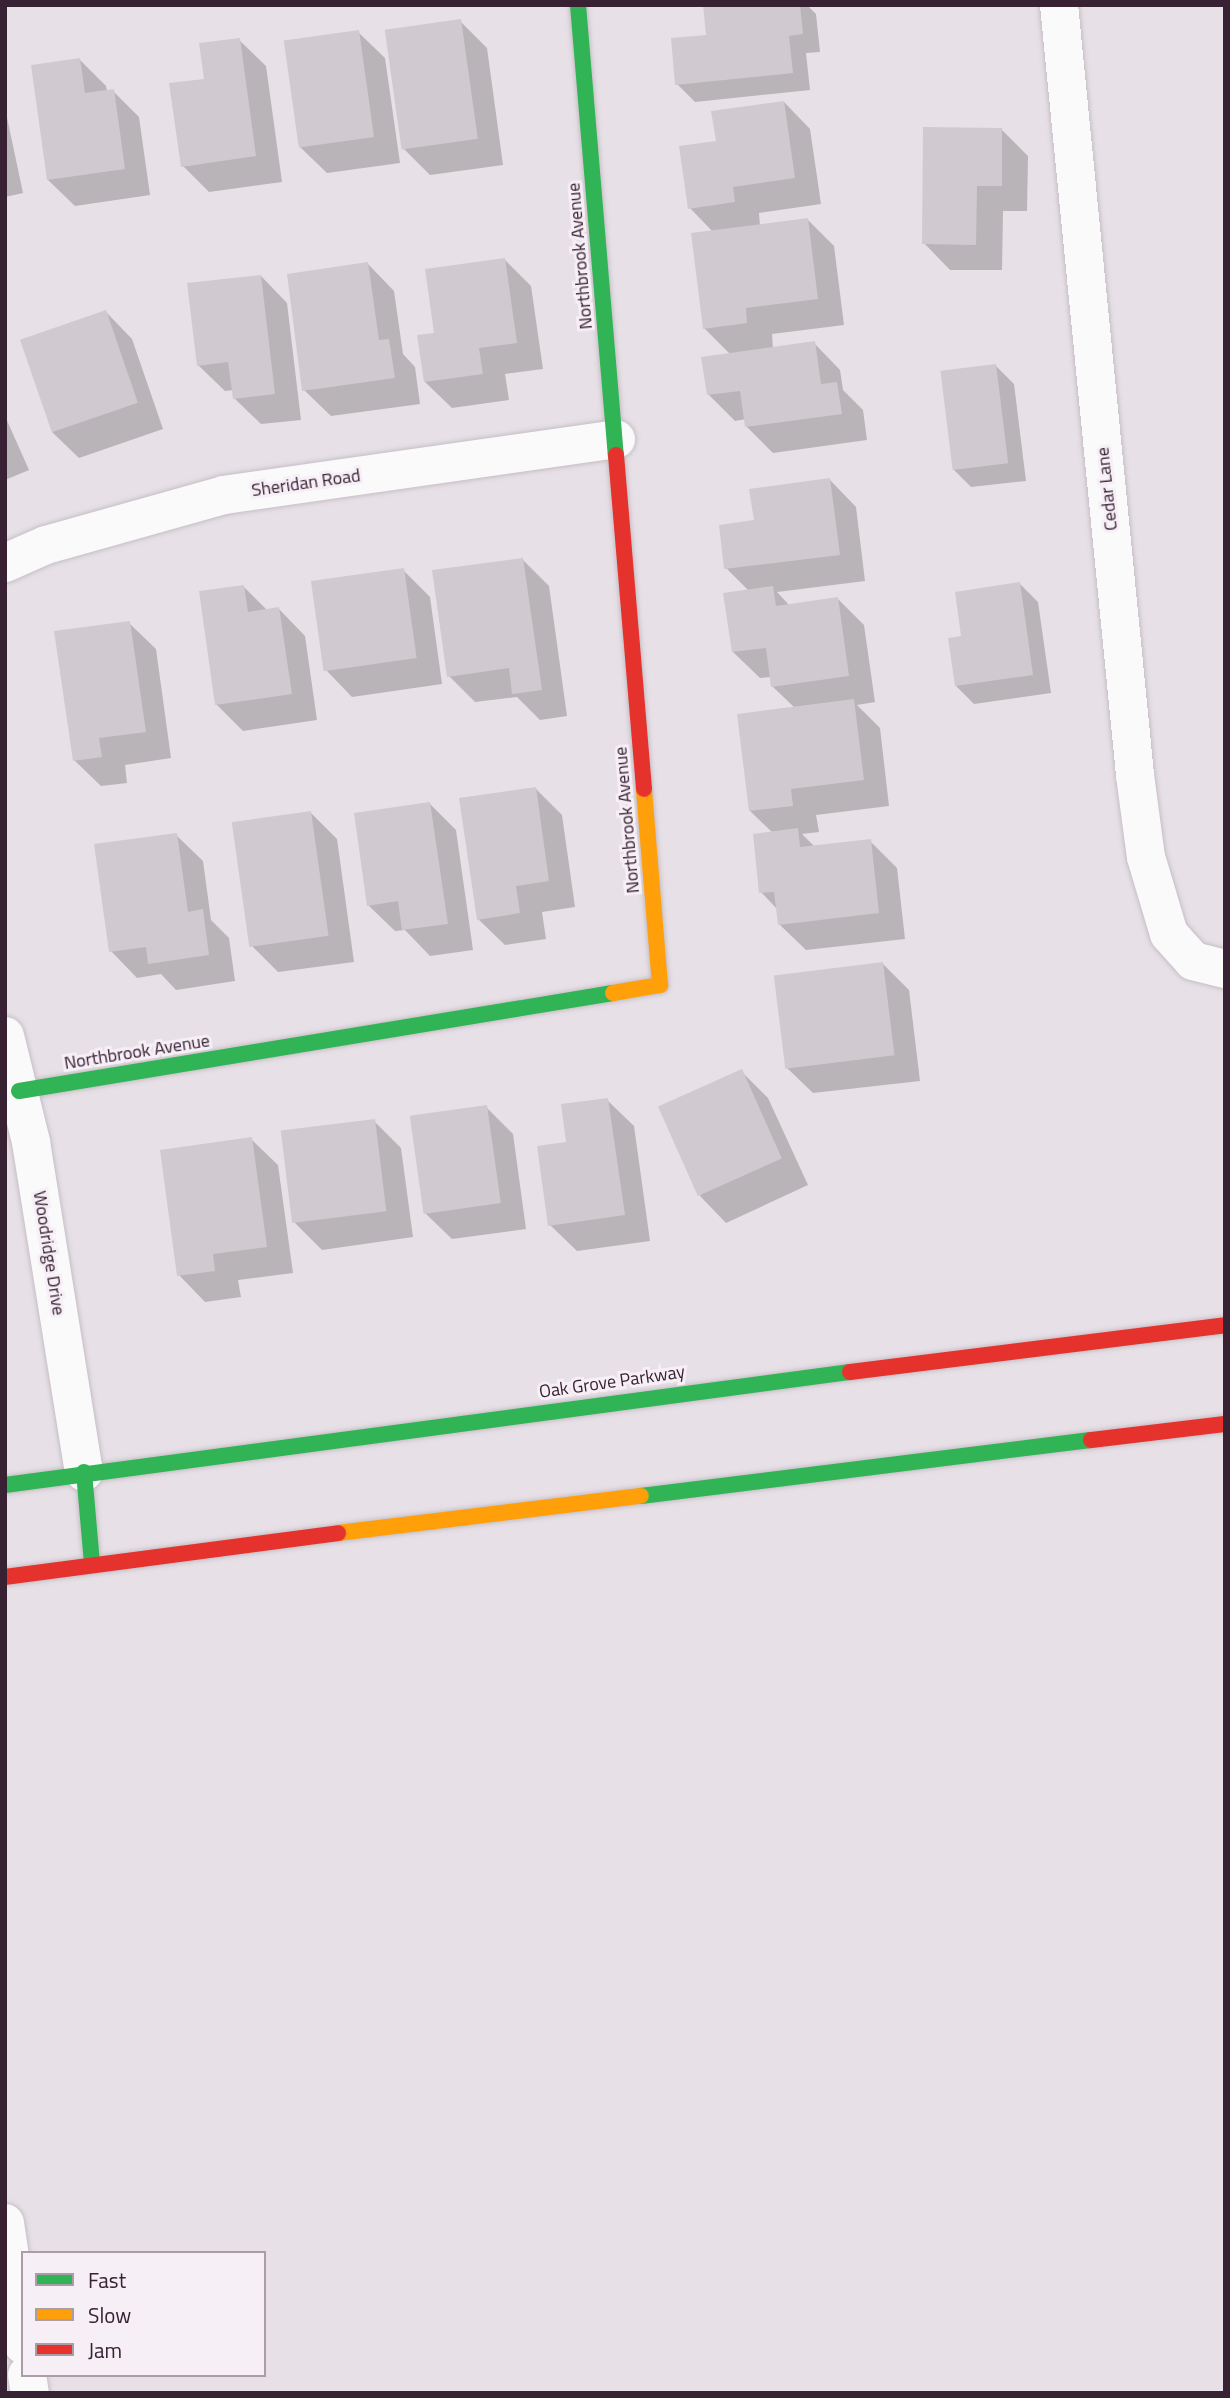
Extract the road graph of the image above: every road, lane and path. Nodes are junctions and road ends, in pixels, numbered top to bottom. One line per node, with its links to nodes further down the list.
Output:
1 (578, 5): 3 (main road, Northbrook Avenue)
2 (1059, 5): 5 (street, Cedar Lane)
3 (616, 439): 4 (street, Sheridan Road); 7 (main road, Northbrook Avenue)
4 (5, 563)
5 (1209, 965)
6 (5, 1035): 7 (street, Woodridge Drive)
7 (19, 1091): 10 (street, Woodridge Drive)
8 (1225, 1325): 10 (main road, Oak Grove Parkway)
9 (1225, 1424): 12 (main road)
10 (84, 1472): 11 (main road, Oak Grove Parkway); 12 (main road)
11 (5, 1485)
12 (92, 1563): 13 (main road)
13 (5, 1577)
14 (5, 2223): 15 (street)
15 (21, 2331)

